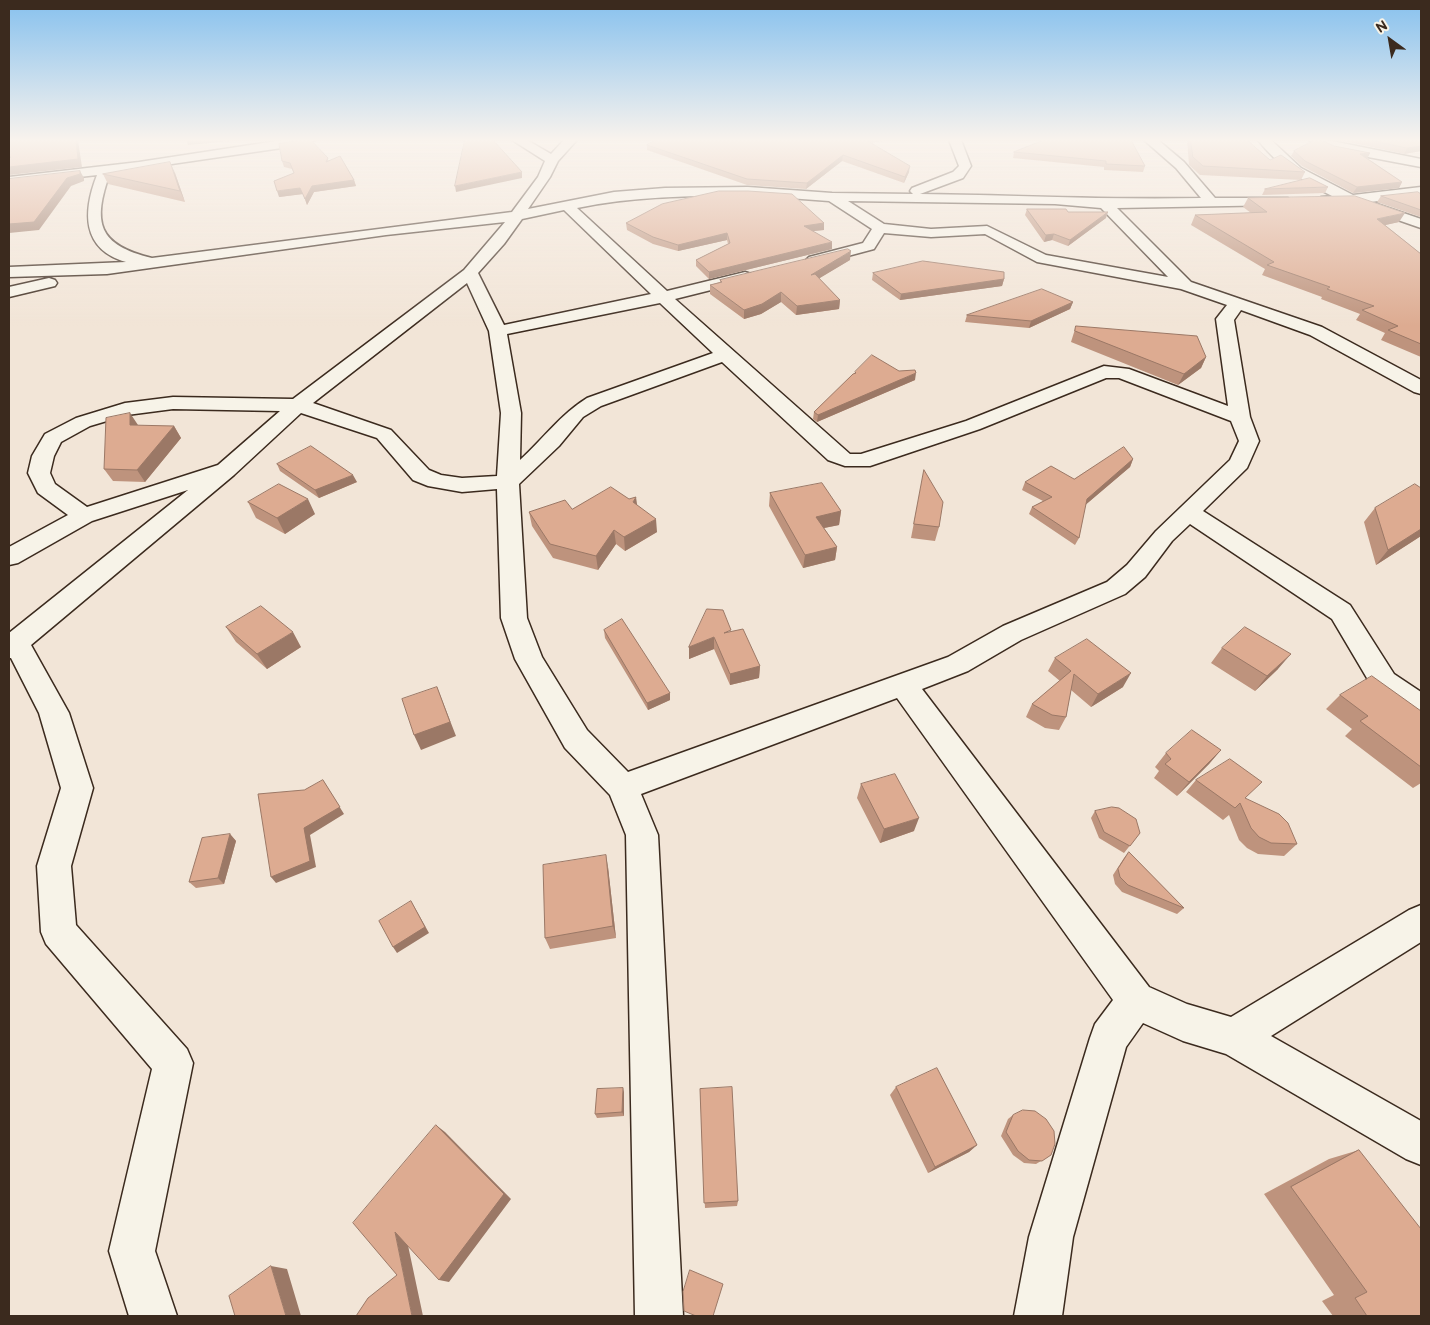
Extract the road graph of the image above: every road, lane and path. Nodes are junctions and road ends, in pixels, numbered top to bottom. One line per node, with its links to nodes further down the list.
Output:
1 (95, 202): 16 (street)
2 (526, 202): 11 (street)
3 (583, 202): 10 (street)
4 (839, 202): 13 (street)
5 (1078, 202): 9 (street)
6 (1262, 202): 8 (street)
7 (1361, 202): 12 (street)
8 (1212, 203): 9 (street)
9 (1105, 204): 22 (street)
10 (566, 205): 11 (street); 24 (street)
11 (515, 217): 16 (street); 20 (street)
12 (1421, 224)
13 (880, 228): 14 (street); 15 (street)
14 (932, 233): 15 (street); 22 (street)
15 (869, 246): 17 (street)
16 (154, 263): 18 (street)
17 (795, 265)
18 (107, 269): 19 (street); 23 (street)
19 (9, 272)
20 (470, 273): 26 (street); 29 (street)
21 (757, 274): 24 (street)
22 (1185, 286): 25 (street)
23 (9, 292)
24 (663, 297): 26 (street); 27 (street)
25 (1236, 305): 28 (street); 30 (street)
26 (498, 331): 32 (street)
27 (725, 355): 30 (street); 32 (street)
28 (1421, 388)
29 (298, 405): 31 (street); 32 (street); 34 (street)
30 (1240, 417): 33 (street)
31 (226, 470): 34 (street); 36 (street)
32 (508, 482): 39 (street)
33 (1188, 512): 37 (street); 38 (street)
34 (84, 516): 35 (street)
35 (9, 557)
36 (12, 645): 44 (street)
37 (904, 686): 39 (street); 41 (street)
38 (1421, 706)
39 (623, 787): 45 (street)
40 (1421, 922): 42 (street)
41 (1136, 1000): 42 (street); 46 (street)
42 (1234, 1037): 43 (street)
43 (1421, 1144)
44 (153, 1316)
45 (659, 1316)
46 (1038, 1316)

